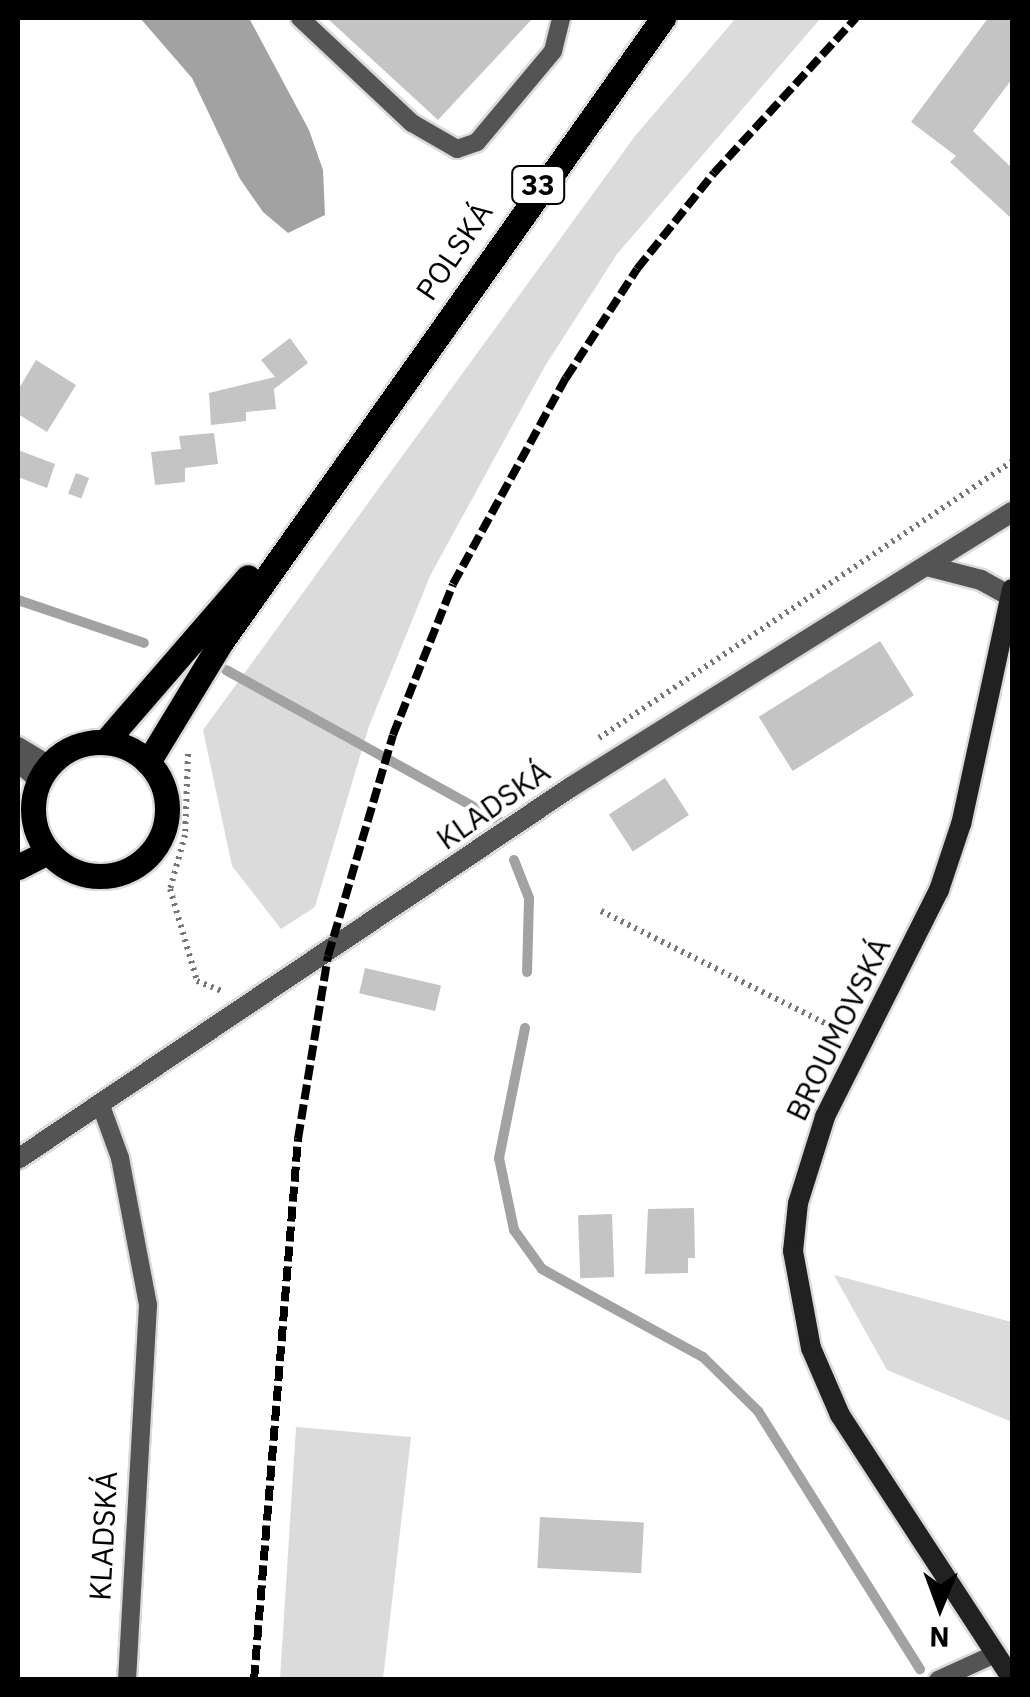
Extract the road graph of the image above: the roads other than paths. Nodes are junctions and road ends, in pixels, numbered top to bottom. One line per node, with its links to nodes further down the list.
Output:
1 (300, 18): 2 (lane)
2 (561, 18)
3 (662, 18): 4 (main road, POLSKÁ / 33)
4 (372, 426): 8 (main road, POLSKÁ / 33); 10 (main road, POLSKÁ / 33)
5 (1012, 512): 6 (street, KLADSKÁ)
6 (926, 566): 7 (street); 16 (street, KLADSKÁ)
7 (1012, 593): 18 (main road, BROUMOVSKÁ)
8 (105, 742): 10 (main road); 12 (main road)
9 (18, 746): 12 (lane)
10 (148, 762): 14 (main road)
11 (18, 763): 12 (lane)
12 (44, 773): 13 (main road)
13 (26, 826): 14 (main road)
14 (48, 852): 15 (main road)
15 (18, 867)
16 (100, 1102): 17 (street, KLADSKÁ); 20 (lane, KLADSKÁ)
17 (18, 1159)
18 (994, 1654): 19 (main road, BROUMOVSKÁ); 21 (lane)
19 (1012, 1679)
20 (126, 1680)
21 (938, 1680)

